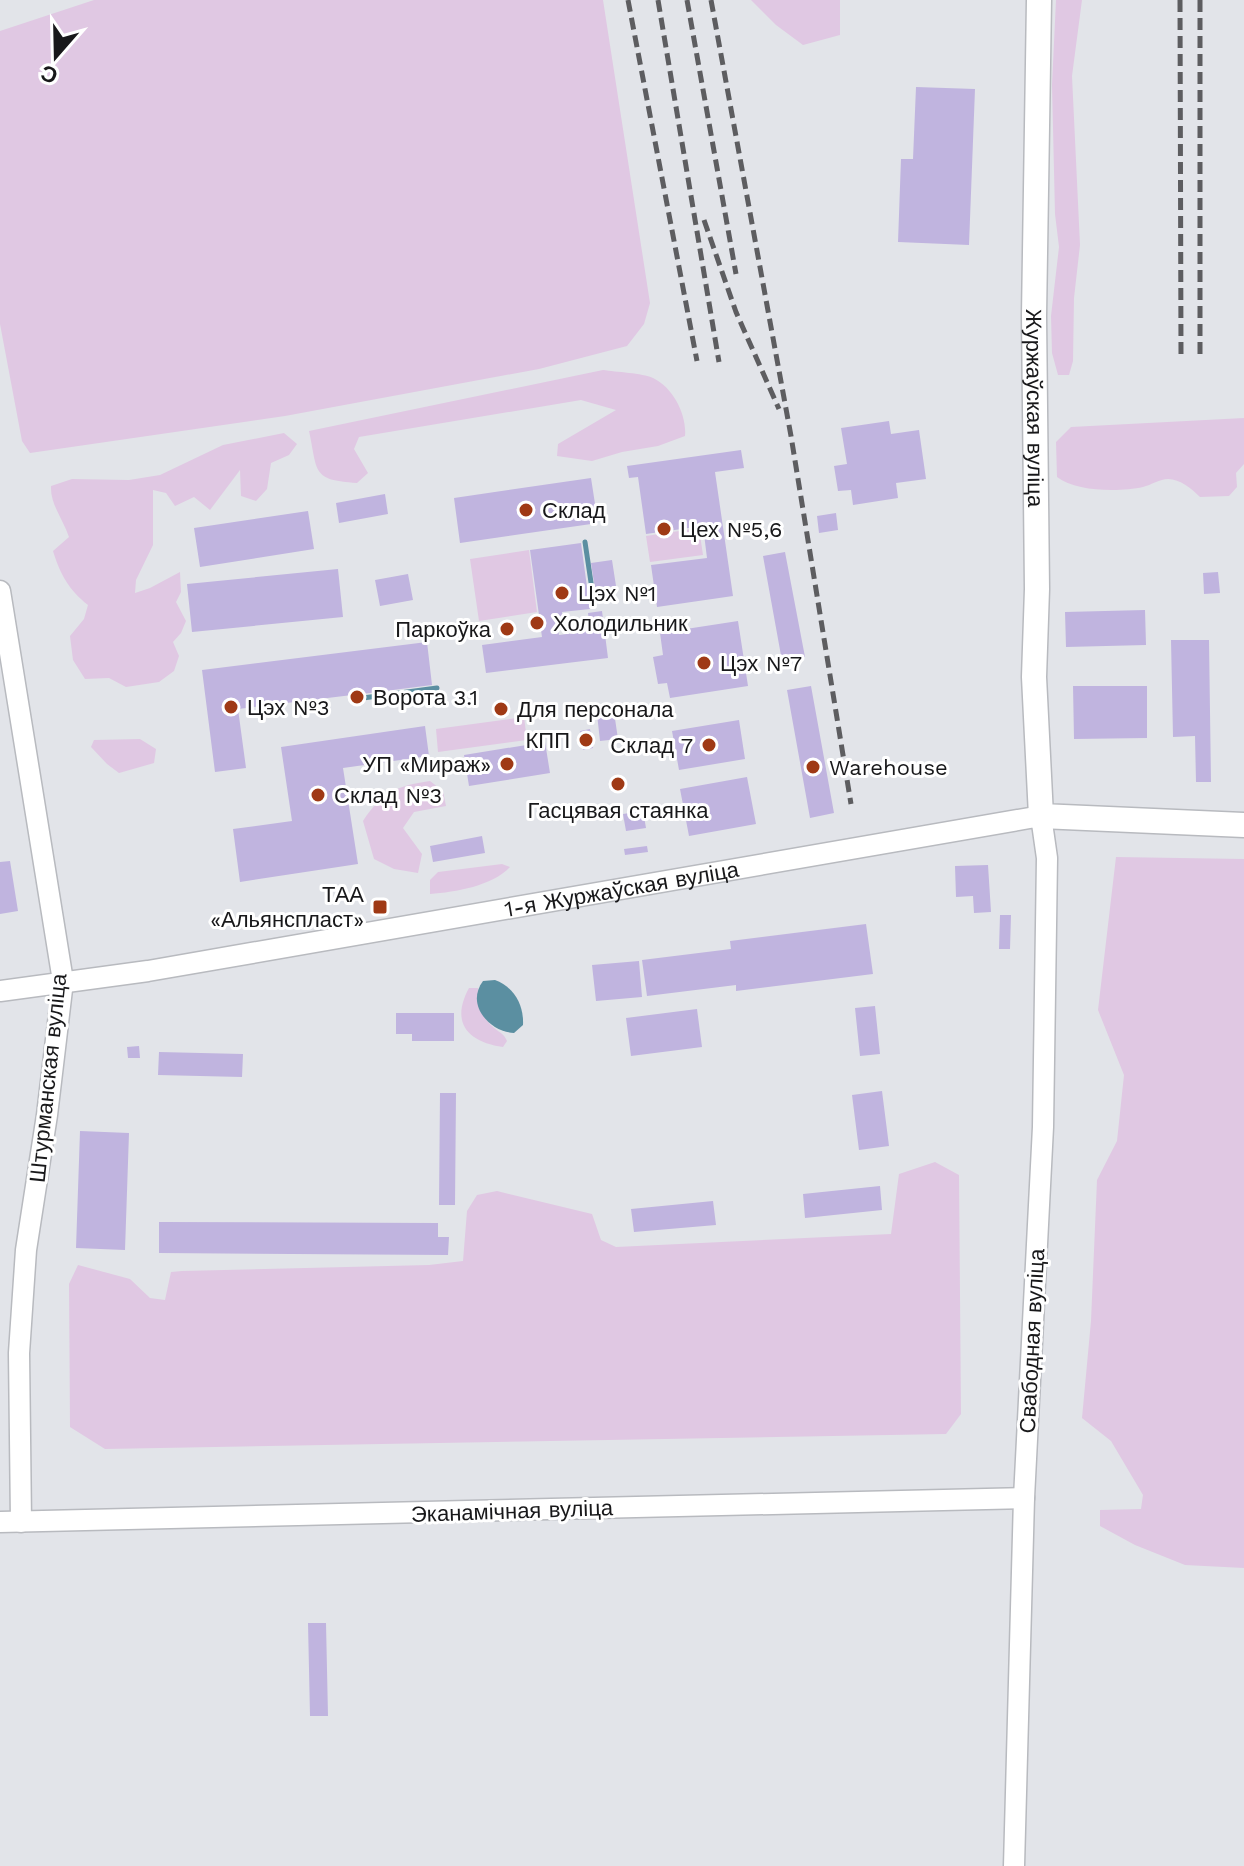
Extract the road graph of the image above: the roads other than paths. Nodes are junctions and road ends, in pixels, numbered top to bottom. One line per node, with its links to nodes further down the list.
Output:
1 (1039, 0): 3 (street, Журжаўская вуліца)
2 (0, 591): 5 (street, Штурманская вуліца)
3 (1041, 816): 4 (street, 1-я Журжаўская вуліца); 5 (street, 1-я Журжаўская вуліца); 7 (street, Свабодная вуліца)
4 (1244, 825)
5 (63, 981): 6 (street, 1-я Журжаўская вуліца); 8 (street, Штурманская вуліца)
6 (0, 991)
7 (1024, 1498): 8 (street, Эканамічная вуліца); 9 (street, Свабодная вуліца)
8 (10, 1522)
9 (1014, 1866)

